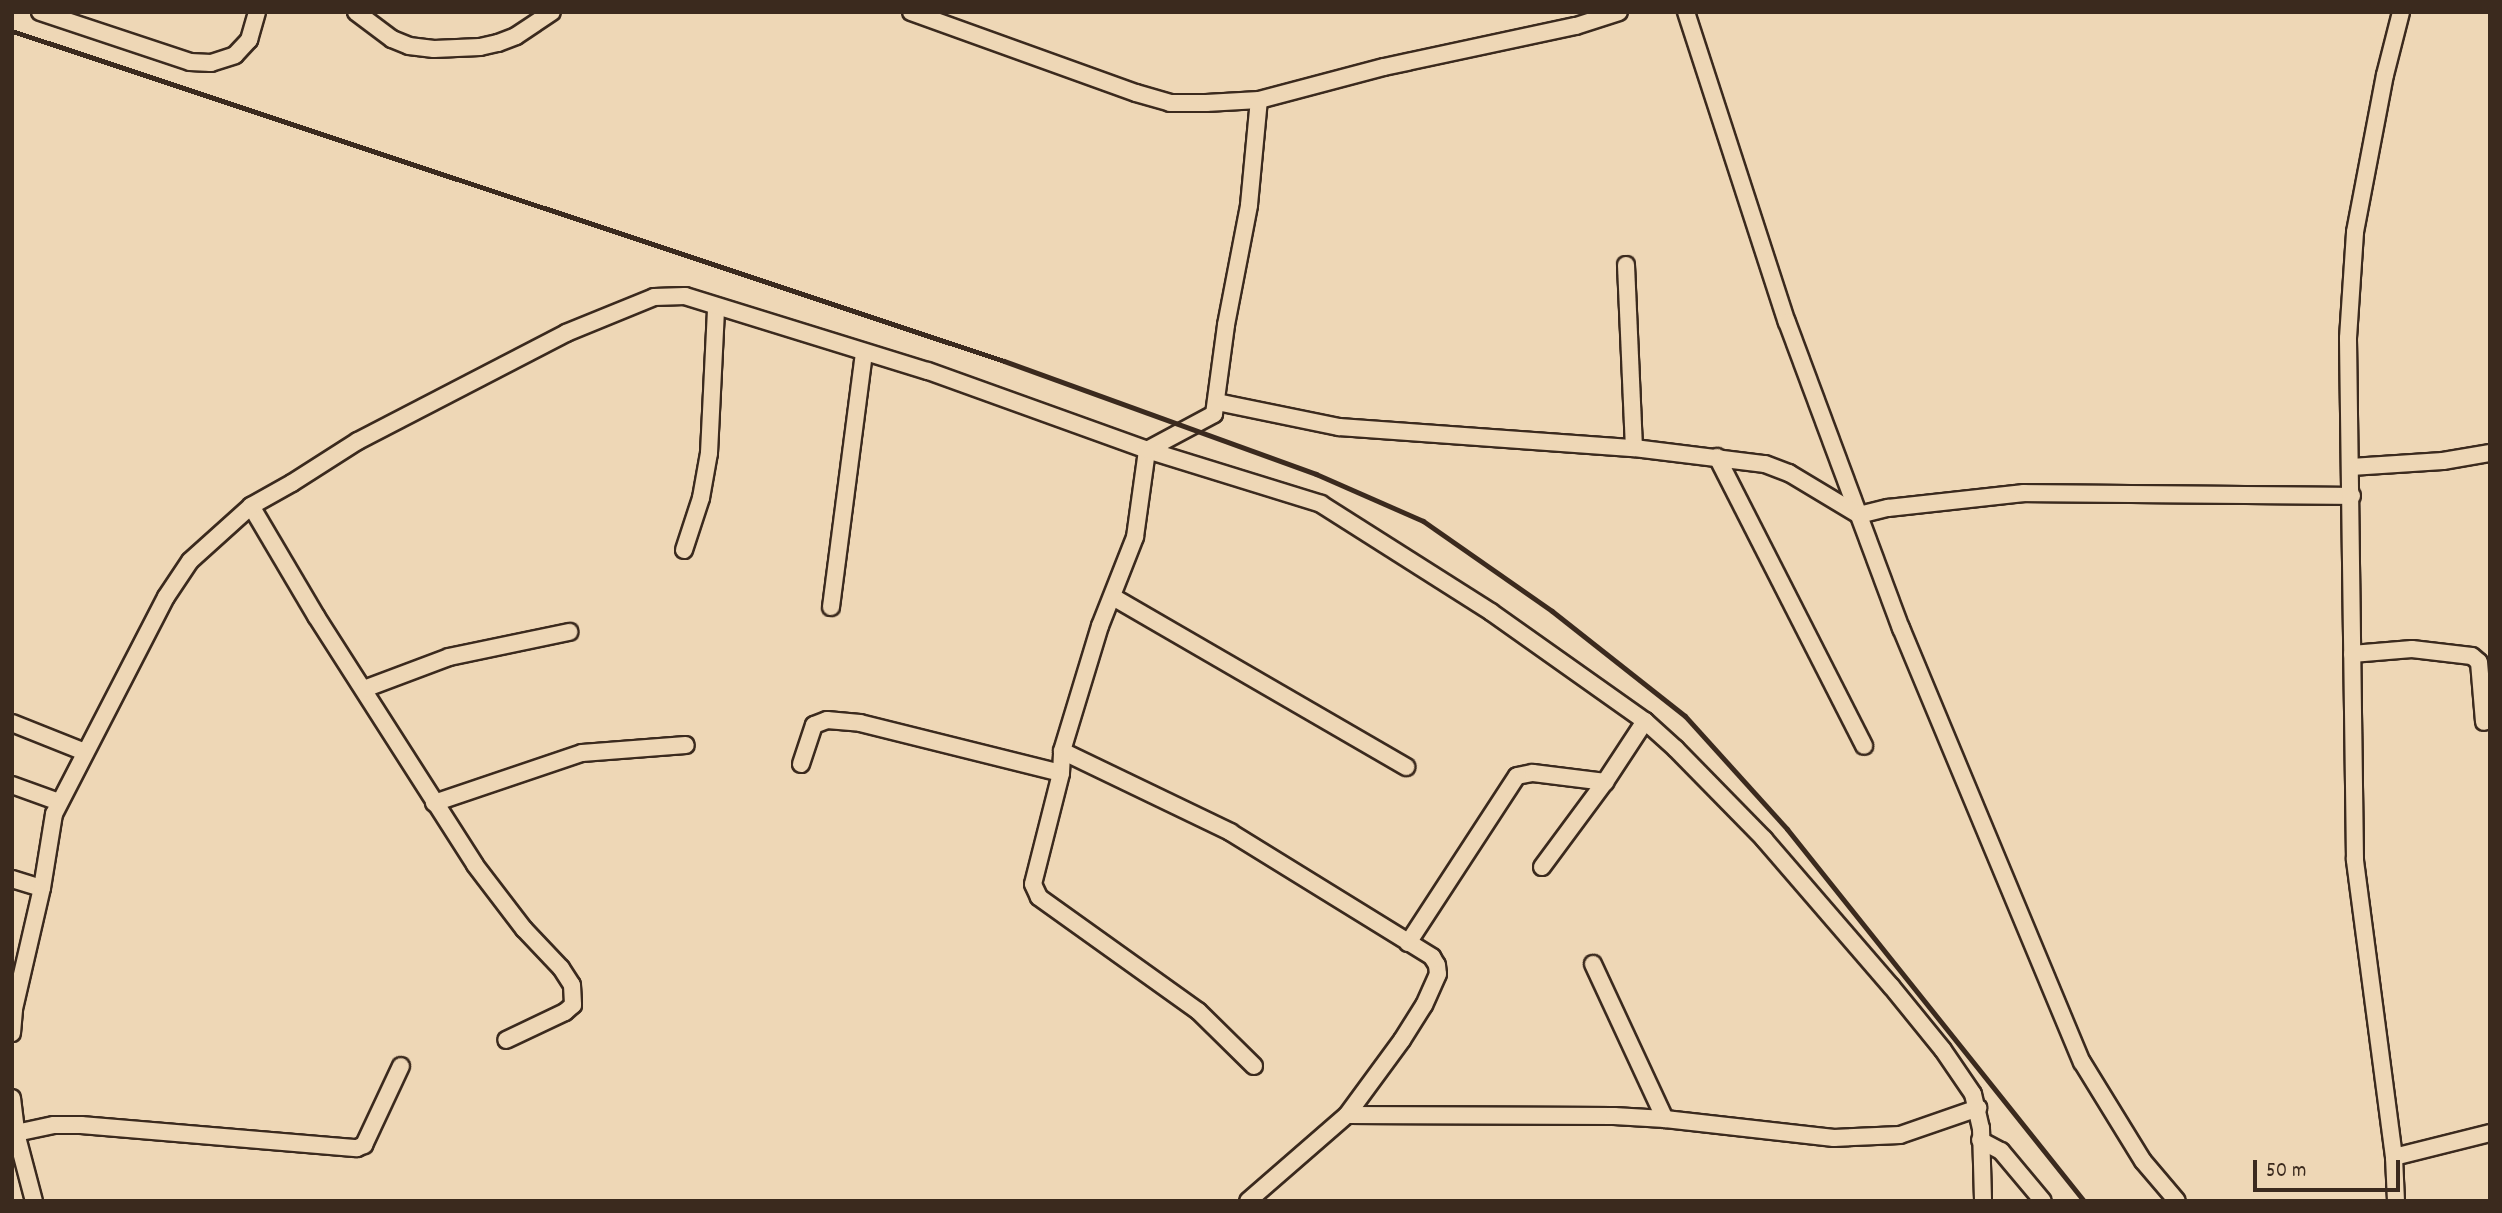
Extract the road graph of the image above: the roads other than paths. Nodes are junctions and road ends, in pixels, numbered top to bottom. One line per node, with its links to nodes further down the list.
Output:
1 (40, 12): 2 (street)
2 (257, 12)
3 (356, 12): 4 (street)
4 (552, 12)
5 (911, 12): 9 (street)
6 (1619, 12): 9 (street)
7 (1686, 12): 21 (street)
8 (2401, 12): 18 (street)
9 (1259, 100): 13 (street)
10 (1626, 265): 14 (street)
11 (716, 308): 12 (street); 20 (street); 22 (street)
12 (864, 354): 15 (street); 24 (street)
13 (1217, 402): 14 (street); 15 (street)
14 (1633, 448): 17 (street)
15 (1147, 450): 23 (street); 28 (street)
16 (2490, 453): 18 (street)
17 (1717, 457): 21 (street); 32 (street)
18 (2351, 467): 19 (street)
19 (2351, 496): 21 (street); 26 (street)
20 (251, 506): 27 (street); 34 (street)
21 (1859, 514): 65 (street)
22 (684, 550)
23 (1113, 597): 33 (street); 36 (street)
24 (831, 607)
25 (569, 632): 27 (street)
26 (2352, 654): 29 (street); 59 (street)
27 (364, 689): 41 (street)
28 (1645, 721): 38 (street); 53 (street)
29 (2484, 722)
30 (12, 723): 34 (street)
31 (686, 745): 41 (street)
32 (1864, 746)
33 (1062, 751): 37 (street); 45 (street)
34 (85, 752): 40 (street)
35 (801, 764): 37 (street)
36 (1406, 767)
37 (1061, 773): 51 (street)
38 (1605, 782): 42 (street); 45 (street)
39 (12, 785): 40 (street)
40 (58, 802): 44 (street)
41 (434, 803): 49 (street)
42 (1542, 867)
43 (12, 879): 44 (street)
44 (42, 888): 47 (street)
45 (1408, 943): 54 (street)
46 (1593, 964): 55 (street)
47 (13, 1024): 48 (street)
48 (12, 1033)
49 (506, 1040)
50 (401, 1066): 56 (street)
51 (1254, 1066)
52 (12, 1098): 56 (street)
53 (1978, 1108): 55 (street); 58 (street)
54 (1347, 1115): 55 (street); 62 (street)
55 (1665, 1119)
56 (16, 1133): 60 (street)
57 (2490, 1133): 59 (street)
58 (1980, 1140): 63 (street); 64 (street)
59 (2394, 1157): 66 (street)
60 (17, 1160): 61 (street)
61 (34, 1201)
62 (1248, 1201)
63 (1983, 1201)
64 (2043, 1201)
65 (2177, 1201)
66 (2396, 1201)

